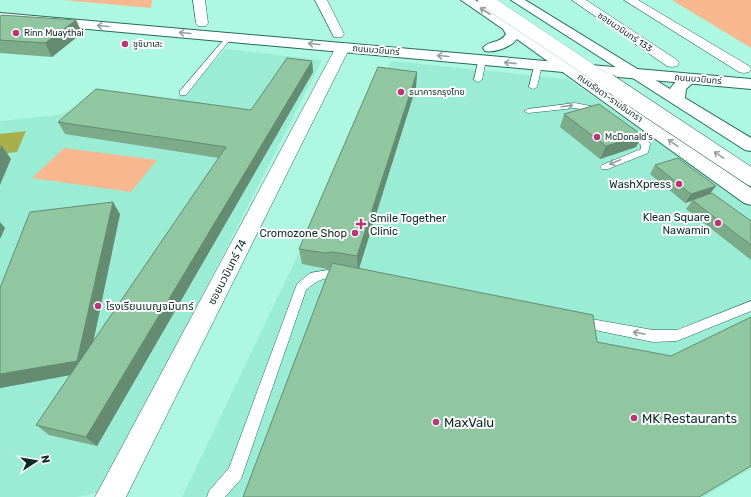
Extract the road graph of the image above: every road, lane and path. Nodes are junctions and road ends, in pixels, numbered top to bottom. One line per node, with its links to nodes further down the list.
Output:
1 (199, 0): 12 (street)
2 (321, 0): 17 (street)
3 (468, 0): 13 (main road, one-way to 3)
4 (485, 0): 39 (main road, ถนนรัชดา-รามอินทรา, one-way to 4, bridge)
5 (504, 0): 37 (main road)
6 (517, 0): 10 (main road)
7 (578, 0): 23 (street, ซอยนวมินทร์ 133)
8 (630, 0): 25 (street)
9 (0, 5): 12 (main road)
10 (546, 18): 13 (main road); 21 (main road)
11 (2, 21): 16 (main road, ถนนนวมินทร์, one-way to 11)
12 (202, 23): 14 (main road)
13 (506, 25): 19 (main road); 20 (main road)
14 (308, 32)
15 (323, 33): 17 (main road, ถนนนวมินทร์)
16 (229, 37): 17 (main road, ถนนนวมินทร์, one-way to 16); 31 (lane)
17 (345, 39): 22 (main road, ถนนนวมินทร์, one-way to 17); 44 (street, ซอยนวมินทร์ 74)
18 (474, 46): 19 (main road, ถนนนวมินทร์)
19 (490, 48): 20 (main road, ถนนนวมินทร์)
20 (540, 57): 21 (main road, ถนนนวมินทร์); 22 (main road, ถนนนวมินทร์, one-way to 22); 24 (main road, ถนนนวมินทร์); 30 (lane)
21 (611, 59): 23 (main road, ถนนนวมินทร์); 26 (main road)
22 (482, 60): 28 (lane)
23 (672, 63): 25 (main road, ถนนนวมินทร์); 27 (main road)
24 (566, 68): 26 (main road, ถนนนวมินทร์); 40 (main road, ถนนรัชดา-รามอินทรา, one-way to 24)
25 (748, 70)
26 (636, 74): 27 (main road, ถนนนวมินทร์); 32 (main road)
27 (684, 78): 29 (main road, ถนนนวมินทร์); 32 (main road)
28 (478, 80)
29 (751, 84)
30 (533, 87)
31 (183, 93)
32 (677, 99): 36 (main road)
33 (528, 111): 34 (lane, one-way to 34)
34 (607, 117)
35 (620, 126): 38 (lane, one-way to 38)
36 (751, 146)
37 (751, 160)
38 (605, 167)
39 (751, 177)
40 (751, 198)
41 (355, 277): 45 (lane)
42 (751, 306): 43 (lane, one-way to 43)
43 (571, 321)
44 (110, 497)
45 (214, 497)

